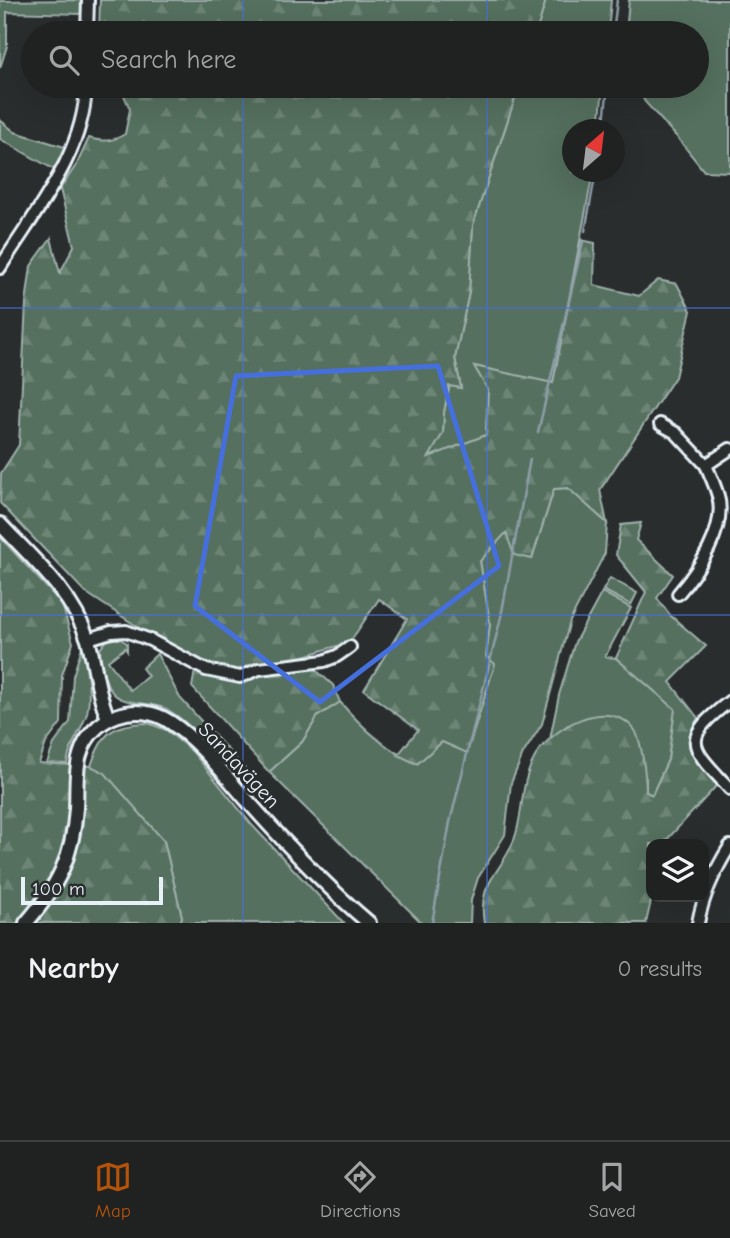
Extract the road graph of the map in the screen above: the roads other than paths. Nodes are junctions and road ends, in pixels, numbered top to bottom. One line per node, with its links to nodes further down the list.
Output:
1 (89, 0): 2 (street)
2 (88, 21)
3 (84, 98): 4 (street)
4 (0, 268)
5 (660, 424): 7 (street)
6 (730, 449): 7 (street)
7 (706, 465): 9 (street)
8 (0, 524): 10 (street)
9 (678, 594)
10 (88, 639): 11 (street); 13 (street)
11 (351, 647)
12 (730, 701): 14 (street)
13 (108, 718): 16 (street); 17 (street, Sandavägen)
14 (730, 789)
15 (730, 846): 18 (street)
16 (26, 923)
17 (369, 923)
18 (698, 923)

